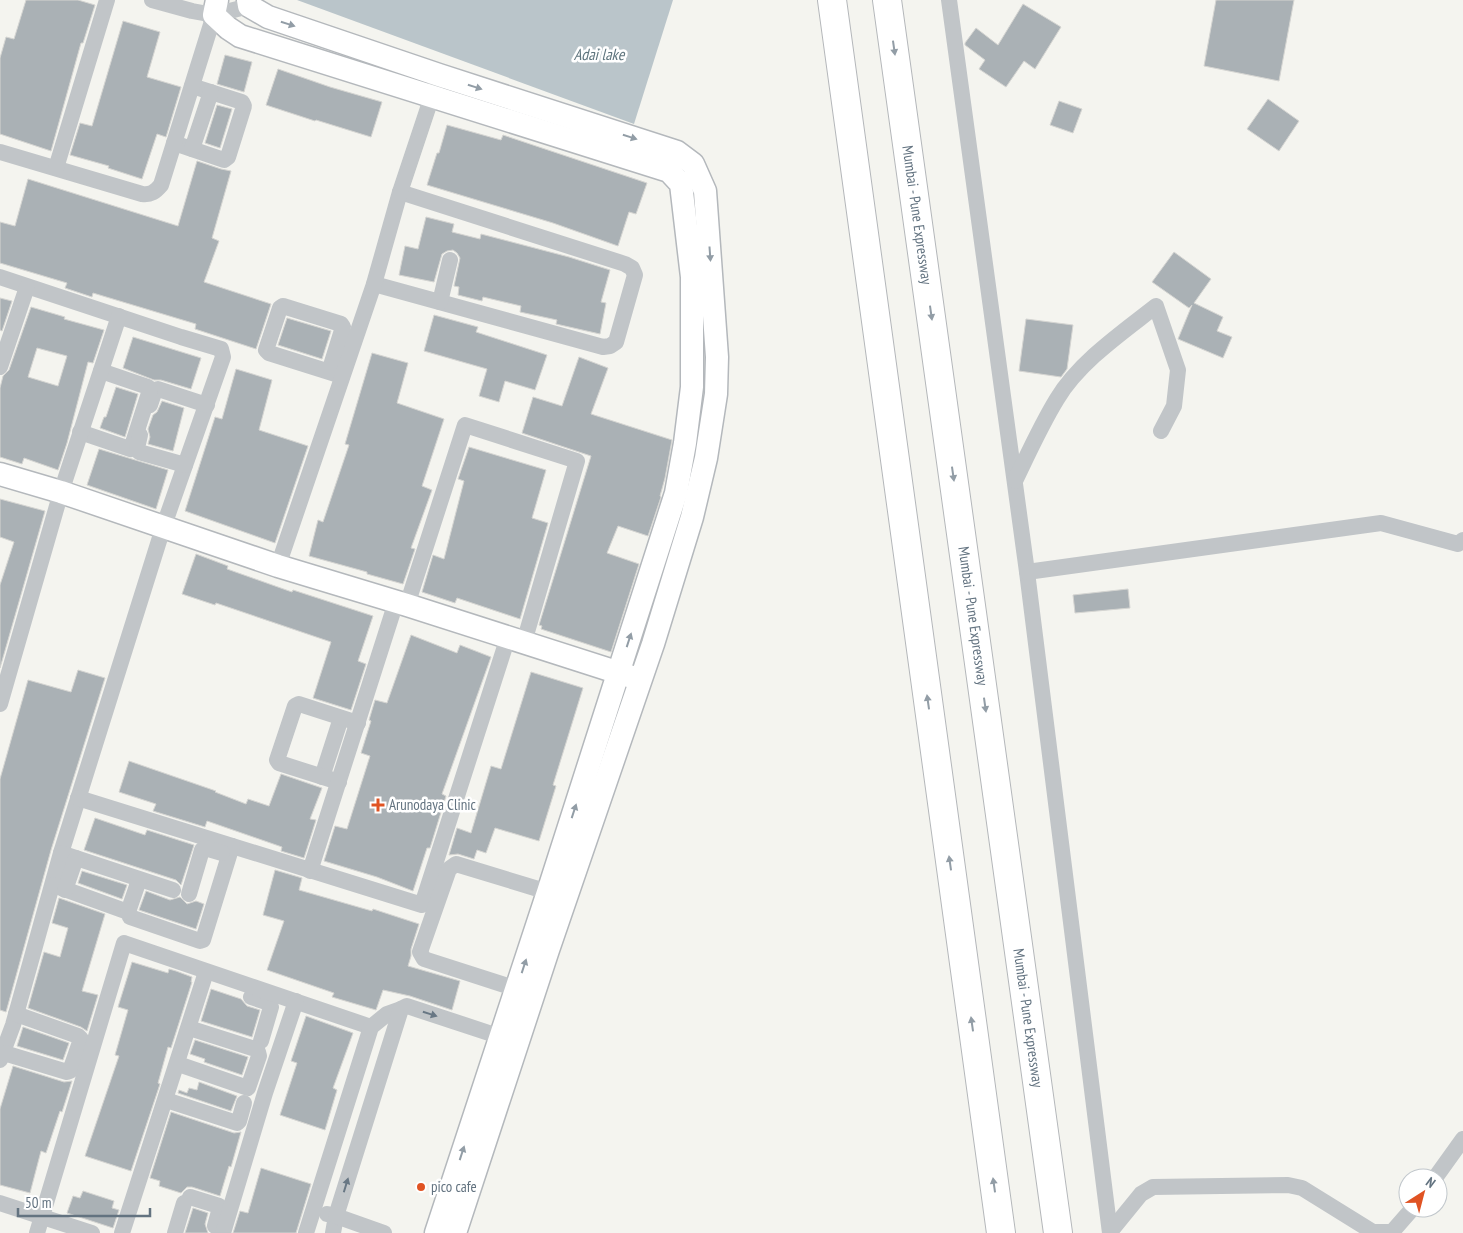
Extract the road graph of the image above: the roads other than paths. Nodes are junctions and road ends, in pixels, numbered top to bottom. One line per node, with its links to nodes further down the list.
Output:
1 (107, 0): 16 (street)
2 (152, 0): 7 (street)
3 (832, 0): 94 (highway, one-way to 3)
4 (888, 0): 95 (highway, Mumbai - Pune Expressway, one-way to 95)
5 (949, 0): 34 (street)
6 (249, 3): 7 (street); 9 (main road, one-way to 9)
7 (216, 7): 8 (street); 9 (main road)
8 (192, 86): 10 (street); 11 (street)
9 (436, 86): 17 (street); 42 (main road, one-way to 9); 43 (main road, one-way to 43)
10 (211, 92): 12 (street); 14 (street)
11 (184, 112): 12 (street); 13 (street)
12 (202, 119): 14 (street)
13 (174, 143): 14 (street); 16 (street)
14 (192, 149)
15 (0, 152): 16 (street)
16 (56, 168)
17 (400, 192): 18 (street); 24 (street)
18 (386, 243): 20 (street); 22 (street)
19 (450, 260): 24 (street)
20 (390, 264)
21 (0, 277): 23 (street)
22 (374, 284): 24 (street); 28 (street)
23 (27, 287): 25 (street); 26 (street)
24 (440, 302)
25 (119, 316): 27 (street); 29 (street)
26 (0, 367)
27 (100, 371): 31 (street); 31 (street)
28 (336, 374): 28 (street); 38 (street)
29 (207, 405): 32 (street); 32 (street)
30 (1161, 431): 34 (street)
31 (80, 432): 35 (street)
32 (185, 464): 36 (street)
33 (0, 474): 35 (main road)
34 (1014, 481): 39 (street)
35 (61, 492): 36 (main road); 44 (street)
36 (162, 528): 38 (main road); 49 (street)
37 (1463, 540): 39 (street)
38 (278, 566): 40 (main road)
39 (1027, 572): 82 (street)
40 (402, 603): 41 (main road); 41 (street); 46 (street)
41 (516, 640): 42 (main road); 52 (street)
42 (619, 673): 43 (main road); 55 (main road, one-way to 42)
43 (640, 680): 93 (main road)
44 (0, 704)
45 (341, 718): 46 (street); 47 (street); 47 (street)
46 (358, 723): 48 (street)
47 (322, 777): 48 (street)
48 (339, 782): 52 (street)
49 (78, 798): 50 (street); 51 (street)
50 (230, 851): 52 (street); 53 (street); 56 (street)
51 (69, 856): 53 (street); 54 (street)
52 (310, 871)
53 (139, 880): 56 (street)
54 (59, 888): 56 (street); 62 (street)
55 (548, 892): 59 (main road, one-way to 55); 59 (street)
56 (128, 912)
57 (206, 972): 58 (street); 65 (street); 69 (street)
58 (243, 989): 60 (street); 63 (street); 65 (street)
59 (517, 989): 67 (main road)
60 (296, 1001): 64 (street); 66 (street)
61 (401, 1009): 64 (street); 67 (street, one-way to 67); 80 (street, one-way to 61)
62 (13, 1019): 69 (street); 70 (street)
63 (266, 1022): 66 (street); 68 (street)
64 (371, 1027): 78 (street)
65 (193, 1029): 71 (street); 73 (street); 74 (street)
66 (287, 1029): 72 (street)
67 (500, 1037): 92 (main road, one-way to 67)
68 (261, 1041)
69 (83, 1054): 70 (street); 79 (street)
70 (5, 1056)
71 (184, 1066): 73 (street); 74 (street)
72 (265, 1093): 73 (street); 88 (street)
73 (246, 1095): 74 (street)
74 (169, 1101): 85 (street)
75 (1463, 1139): 76 (street)
76 (1442, 1168)
77 (0, 1203): 79 (street)
78 (313, 1210): 80 (street); 89 (street)
79 (42, 1216): 83 (street); 84 (street)
80 (336, 1216): 90 (street); 91 (street)
81 (1404, 1218): 82 (street)
82 (1110, 1232)
83 (37, 1233)
84 (92, 1233)
85 (122, 1233)
86 (175, 1233): 87 (street)
87 (213, 1233)
88 (223, 1233)
89 (306, 1233)
90 (333, 1233)
91 (384, 1233)
92 (436, 1233)
93 (455, 1233)
94 (1001, 1233)
95 (1058, 1233)

